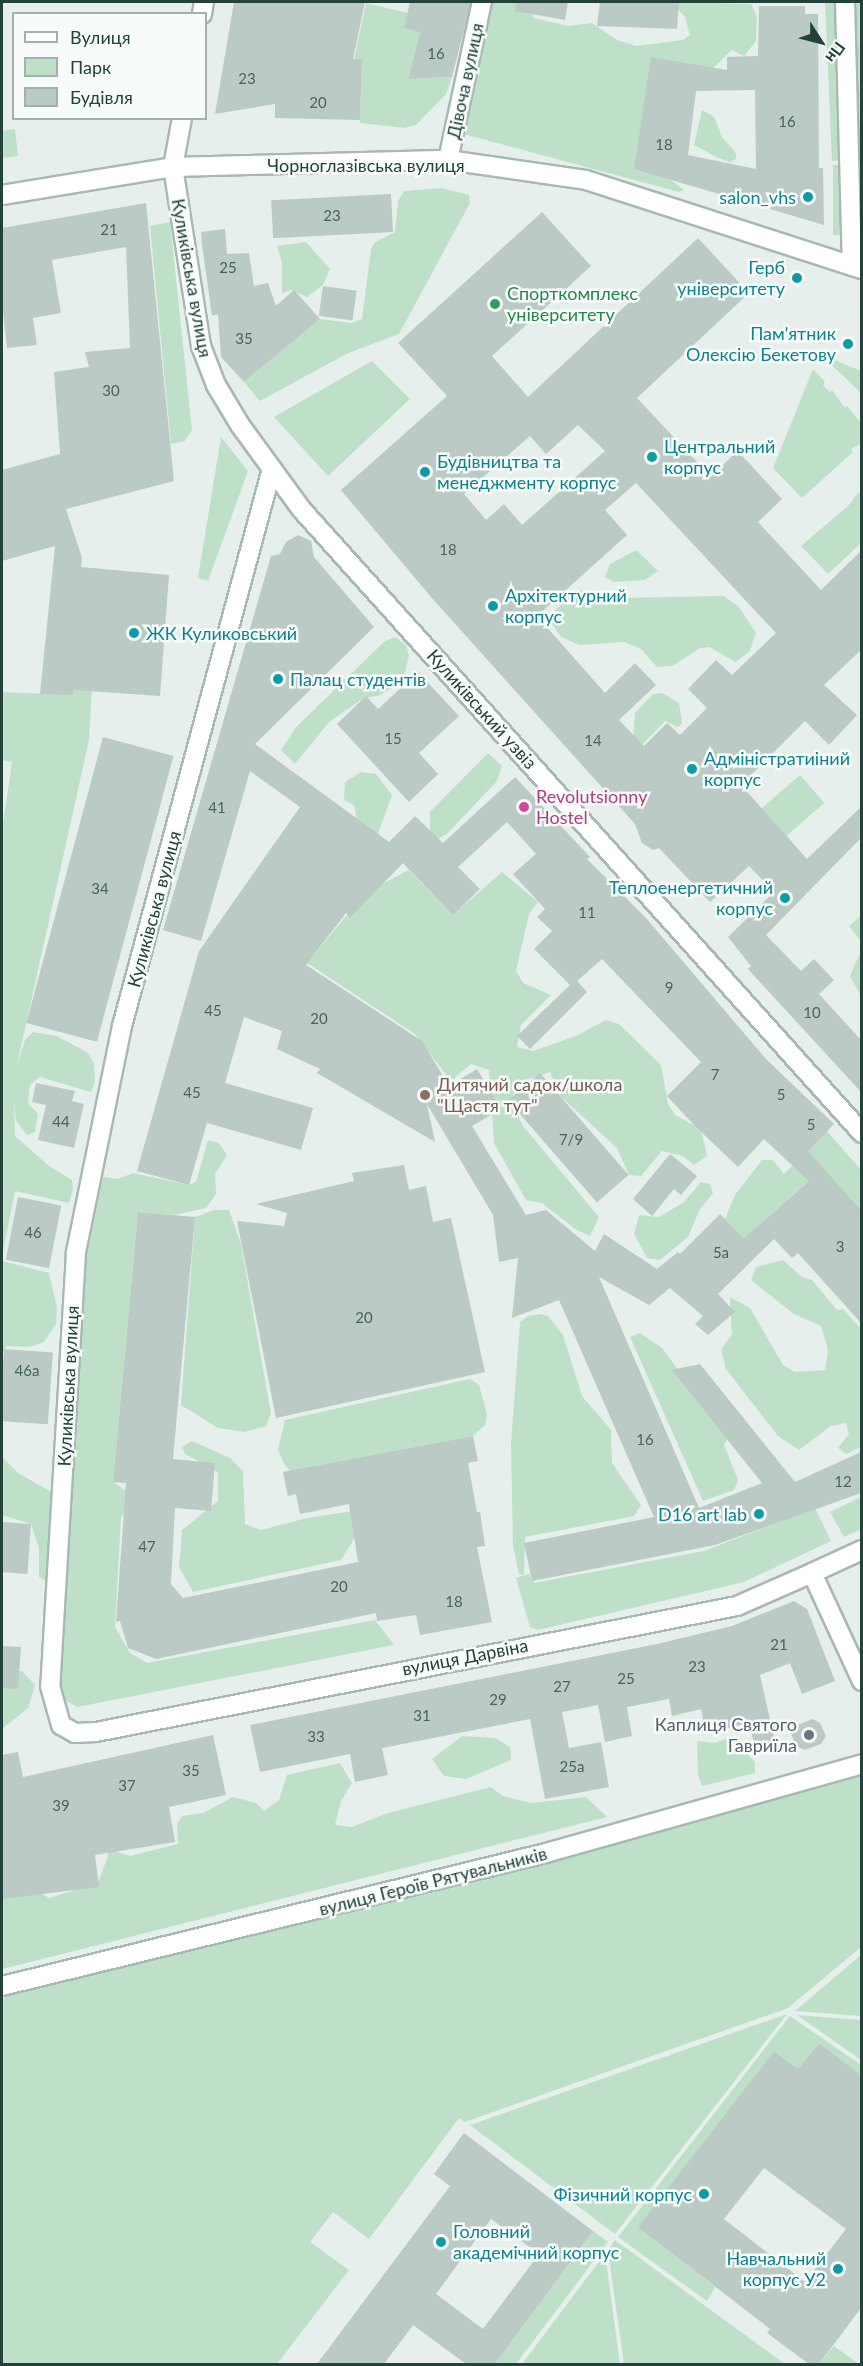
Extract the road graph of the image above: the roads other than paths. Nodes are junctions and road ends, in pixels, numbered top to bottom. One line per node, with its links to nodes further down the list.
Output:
1 (482, 2): 4 (street, Дівоча вулиця)
2 (845, 2): 7 (street)
3 (182, 120): 5 (street, Куликівська вулиця)
4 (448, 160): 5 (street, Чорноглазівська вулиця); 7 (street, Чорноглазівська вулиця)
5 (173, 168): 6 (street, Чорноглазівська вулиця); 8 (street, Куликівська вулиця)
6 (2, 195)
7 (857, 268)
8 (271, 472): 9 (street, Куликівський узвіз); 13 (street, Куликівська вулиця)
9 (861, 1133)
10 (861, 1550): 11 (street, вулиця Дарвіна)
11 (812, 1573): 12 (street); 13 (street, вулиця Дарвіна)
12 (861, 1681)
13 (61, 1725)
14 (861, 1764): 15 (street, вулиця Героїв Рятувальників)
15 (2, 1986)

